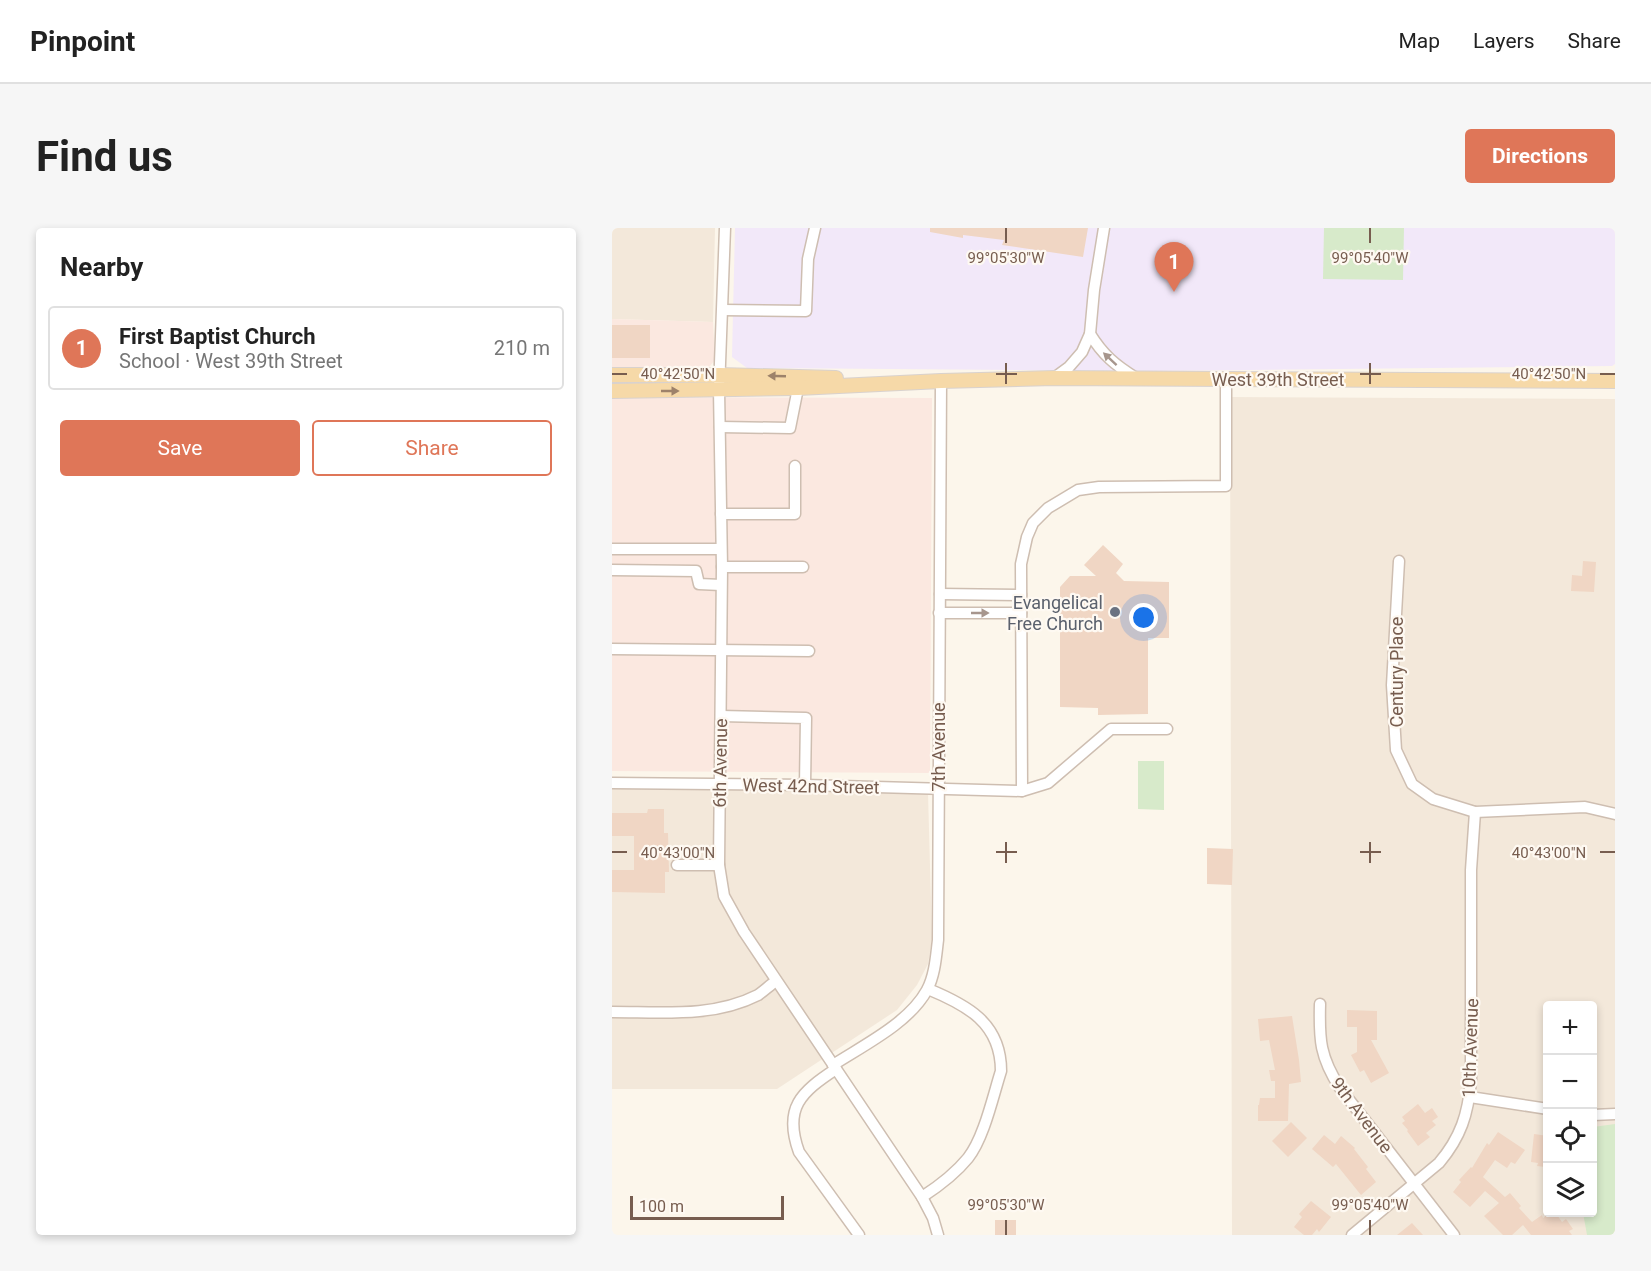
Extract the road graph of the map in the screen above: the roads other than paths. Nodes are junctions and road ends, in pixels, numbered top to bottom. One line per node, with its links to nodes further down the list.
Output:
1 (725, 228): 4 (street, 6th Avenue)
2 (814, 228): 4 (street)
3 (1104, 228): 5 (street)
4 (723, 310): 7 (street, 6th Avenue)
5 (1090, 334): 8 (street); 9 (street, one-way to 5)
6 (612, 375): 7 (main road, West 39th Street)
7 (720, 375): 11 (main road, West 39th Street, one-way to 7); 14 (street, 6th Avenue)
8 (1054, 378): 9 (main road, West 39th Street); 11 (main road, West 39th Street)
9 (1136, 378): 10 (main road, West 39th Street)
10 (1226, 379): 12 (main road, West 39th Street); 27 (street)
11 (940, 381): 13 (main road, West 39th Street); 26 (street, 7th Avenue)
12 (1615, 381)
13 (798, 388): 14 (main road, West 39th Street); 16 (street)
14 (719, 390): 15 (main road, West 39th Street, one-way to 14); 16 (street, 6th Avenue)
15 (612, 391)
16 (720, 426): 18 (street, 6th Avenue)
17 (795, 466): 18 (street)
18 (721, 514): 20 (street, 6th Avenue)
19 (612, 549): 20 (street)
20 (721, 549): 22 (street, 6th Avenue)
21 (1399, 561): 40 (street, Century Place)
22 (722, 567): 23 (street); 25 (street, 6th Avenue)
23 (803, 567)
24 (612, 570): 25 (street)
25 (721, 585): 31 (street, 6th Avenue)
26 (939, 594): 27 (street); 28 (street, 7th Avenue)
27 (1021, 595): 29 (street)
28 (939, 613): 29 (street, one-way to 29); 38 (street, 7th Avenue)
29 (1021, 614): 39 (street)
30 (612, 649): 31 (street)
31 (721, 651): 32 (street); 33 (street, 6th Avenue)
32 (809, 651)
33 (721, 716): 36 (street, 6th Avenue); 37 (street)
34 (1167, 729): 39 (street, West 42nd Street)
35 (612, 783): 36 (street, West 42nd Street)
36 (719, 784): 37 (street, West 42nd Street); 43 (street, 6th Avenue)
37 (805, 785): 38 (street, West 42nd Street)
38 (938, 789): 39 (street, West 42nd Street); 45 (street, 7th Avenue)
39 (1022, 790)
40 (1474, 812): 41 (street, Century Place); 49 (street, 10th Avenue)
41 (1615, 814)
42 (677, 865): 43 (street)
43 (719, 865): 44 (street, 6th Avenue)
44 (776, 981): 47 (street); 48 (street, 6th Avenue)
45 (928, 990): 48 (street, 7th Avenue); 54 (street)
46 (1320, 1004): 53 (street, 9th Avenue)
47 (612, 1012)
48 (834, 1067): 54 (street, 6th Avenue); 55 (street, 7th Avenue)
49 (1470, 1097): 50 (street); 53 (street, 10th Avenue)
50 (1543, 1108)
51 (1615, 1114): 52 (street)
52 (1597, 1115)
53 (1415, 1184): 57 (street, 10th Avenue); 58 (street, 9th Avenue)
54 (922, 1197): 56 (street, 6th Avenue)
55 (859, 1235)
56 (938, 1235)
57 (1352, 1235)
58 (1454, 1235)

